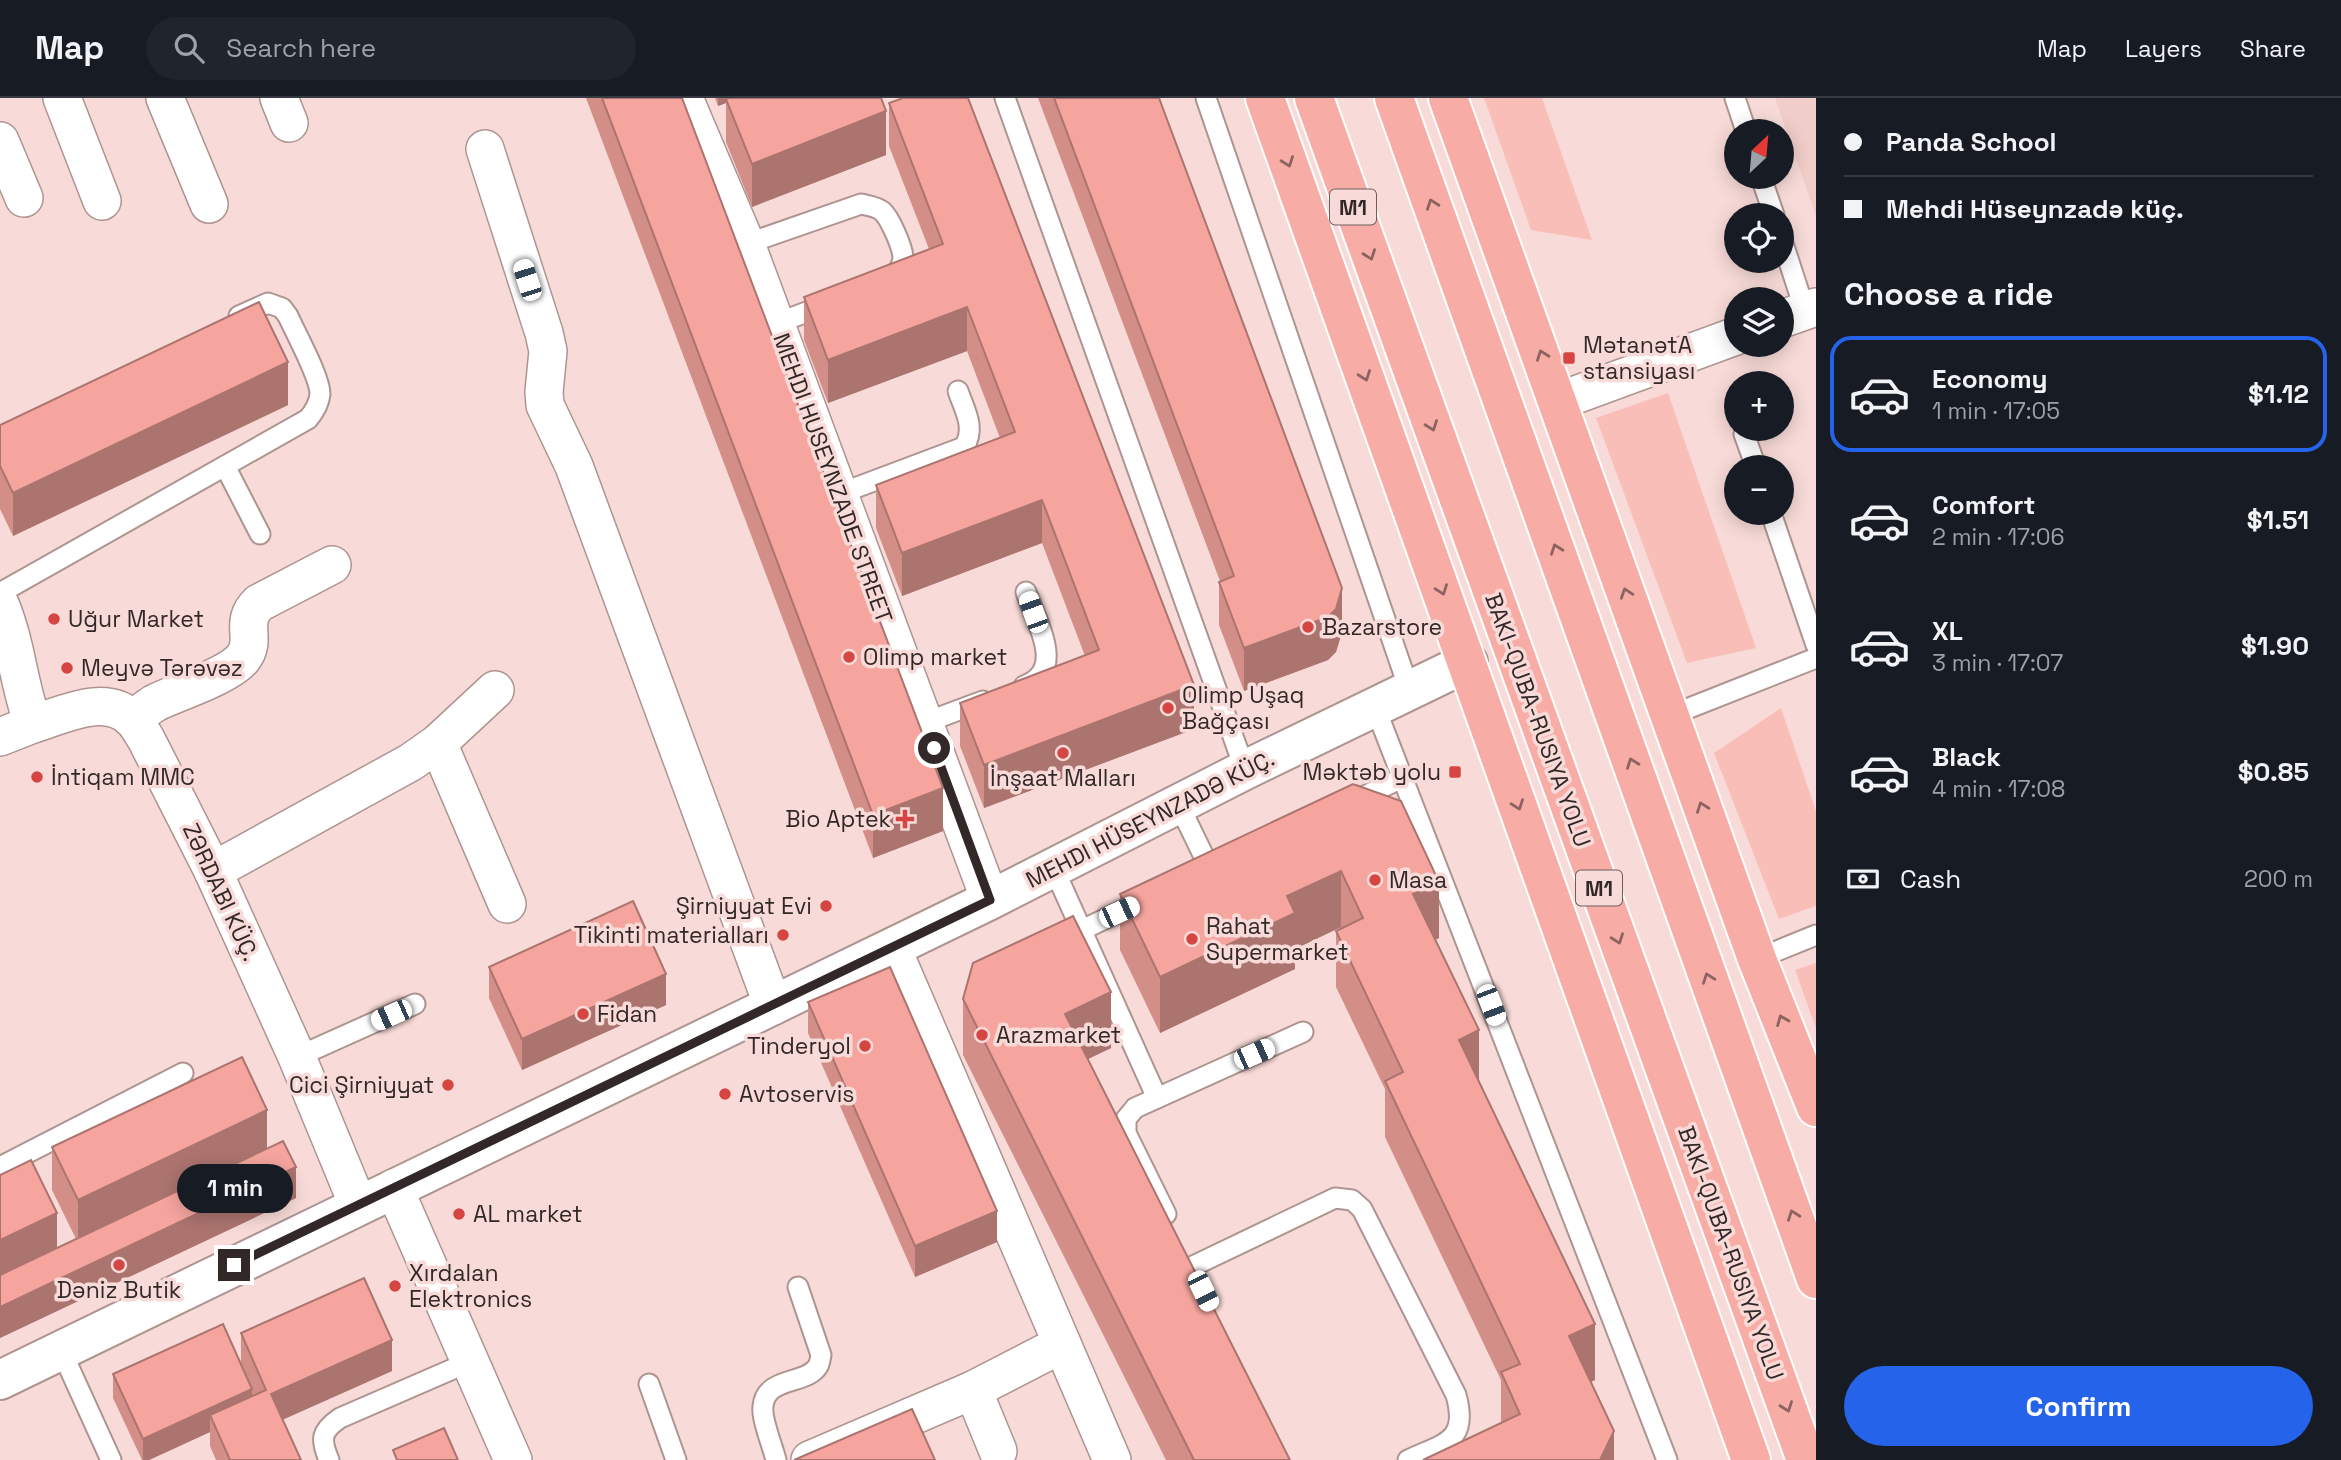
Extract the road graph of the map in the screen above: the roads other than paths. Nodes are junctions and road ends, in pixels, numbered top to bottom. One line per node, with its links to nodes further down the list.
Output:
1 (62, 98): 15 (street)
2 (164, 98): 16 (street)
3 (684, 98): 17 (street, MEHDI HUSEYNZADЕ STREET)
4 (1005, 98): 46 (lane)
5 (1206, 98): 39 (lane)
6 (1265, 98): 37 (highway, one-way to 37)
7 (1314, 98): 91 (highway, M1, one-way to 91)
8 (1394, 98): 72 (highway, one-way to 8)
9 (1448, 98): 26 (highway, one-way to 9)
10 (1735, 98): 11 (lane)
11 (1742, 119)
12 (0, 141): 14 (street)
13 (485, 149): 61 (street)
14 (24, 198)
15 (102, 201)
16 (208, 204)
17 (746, 244): 19 (lane); 22 (street, MEHDI HUSEYNZADЕ STREET)
18 (1791, 273): 21 (lane)
19 (871, 288)
20 (847, 296): 22 (lane)
21 (1801, 312)
22 (775, 324): 28 (street, MEHDI HUSEYNZADЕ STREET)
23 (219, 326): 27 (lane)
24 (1724, 340): 26 (street)
25 (958, 391): 28 (lane)
26 (1559, 401): 41 (highway, one-way to 26)
27 (225, 466): 30 (lane); 33 (lane)
28 (839, 494): 43 (street, MEHDI HUSEYNZADЕ STREET)
29 (1775, 525): 35 (lane)
30 (260, 534)
31 (332, 565): 42 (street)
32 (1026, 592): 43 (lane)
33 (0, 593)
34 (0, 604): 44 (street)
35 (1816, 645)
36 (1816, 658): 41 (lane)
37 (1468, 662): 39 (street, MEHDI HÜSEYNZADƏ KÜÇ.); 90 (highway, one-way to 90)
38 (495, 690): 45 (street)
39 (1409, 690): 40 (street, MEHDI HÜSEYNZADƏ KÜÇ.)
40 (1375, 707): 46 (street, MEHDI HÜSEYNZADƏ KÜÇ.); 47 (lane)
41 (1669, 716): 59 (highway, one-way to 41)
42 (132, 719): 44 (street); 51 (street, ZƏRDABI KÜÇ.)
43 (925, 723): 54 (street, MEHDI HUSEYNZADЕ STREET)
44 (16, 731)
45 (438, 743): 51 (street); 55 (street)
46 (1245, 771): 48 (street, MEHDI HÜSEYNZADƏ KÜÇ.)
47 (1402, 778): 49 (lane); 89 (lane)
48 (1179, 805): 50 (street, MEHDI HÜSEYNZADƏ KÜÇ.); 52 (lane)
49 (1329, 813)
50 (1054, 869): 54 (street, MEHDI HÜSEYNZADƏ KÜÇ.); 56 (lane)
51 (213, 871): 63 (street, ZƏRDABI KÜÇ.)
52 (1188, 880)
53 (1165, 891): 56 (lane)
54 (990, 900): 58 (street, MEHDI HÜSEYNZADƏ KÜÇ.)
55 (507, 904)
56 (1082, 930): 66 (lane)
57 (1816, 935): 59 (lane)
58 (891, 948): 61 (street, MEHDI HÜSEYNZADƏ KÜÇ.); 74 (street)
59 (1757, 959): 65 (highway, one-way to 59)
60 (415, 1004): 63 (lane)
61 (773, 1006): 68 (street, MEHDI HÜSEYNZADƏ KÜÇ.)
62 (1303, 1032): 66 (lane)
63 (297, 1058): 69 (street, ZƏRDABI KÜÇ.)
64 (183, 1073): 67 (lane)
65 (1812, 1085)
66 (1157, 1098): 70 (lane)
67 (0, 1167)
68 (394, 1188): 69 (street, MEHDI HÜSEYNZADƏ KÜÇ.); 76 (street)
69 (358, 1205): 75 (street, MEHDI HÜSEYNZADƏ KÜÇ.)
70 (1174, 1230)
71 (1191, 1267): 88 (lane)
72 (1816, 1279)
73 (798, 1287): 85 (lane)
74 (1062, 1344): 79 (street); 87 (street)
75 (61, 1350): 77 (street, MEHDI HÜSEYNZADƏ KÜÇ.); 81 (lane)
76 (469, 1362): 82 (lane); 83 (street)
77 (0, 1380)
78 (649, 1384): 84 (lane)
79 (973, 1390): 80 (street); 86 (street)
80 (998, 1451)
81 (111, 1460)
82 (329, 1460)
83 (513, 1460)
84 (676, 1460)
85 (776, 1460)
86 (810, 1460)
87 (1112, 1460)
88 (1408, 1460)
89 (1667, 1460)
90 (1751, 1460)
91 (1806, 1460)

